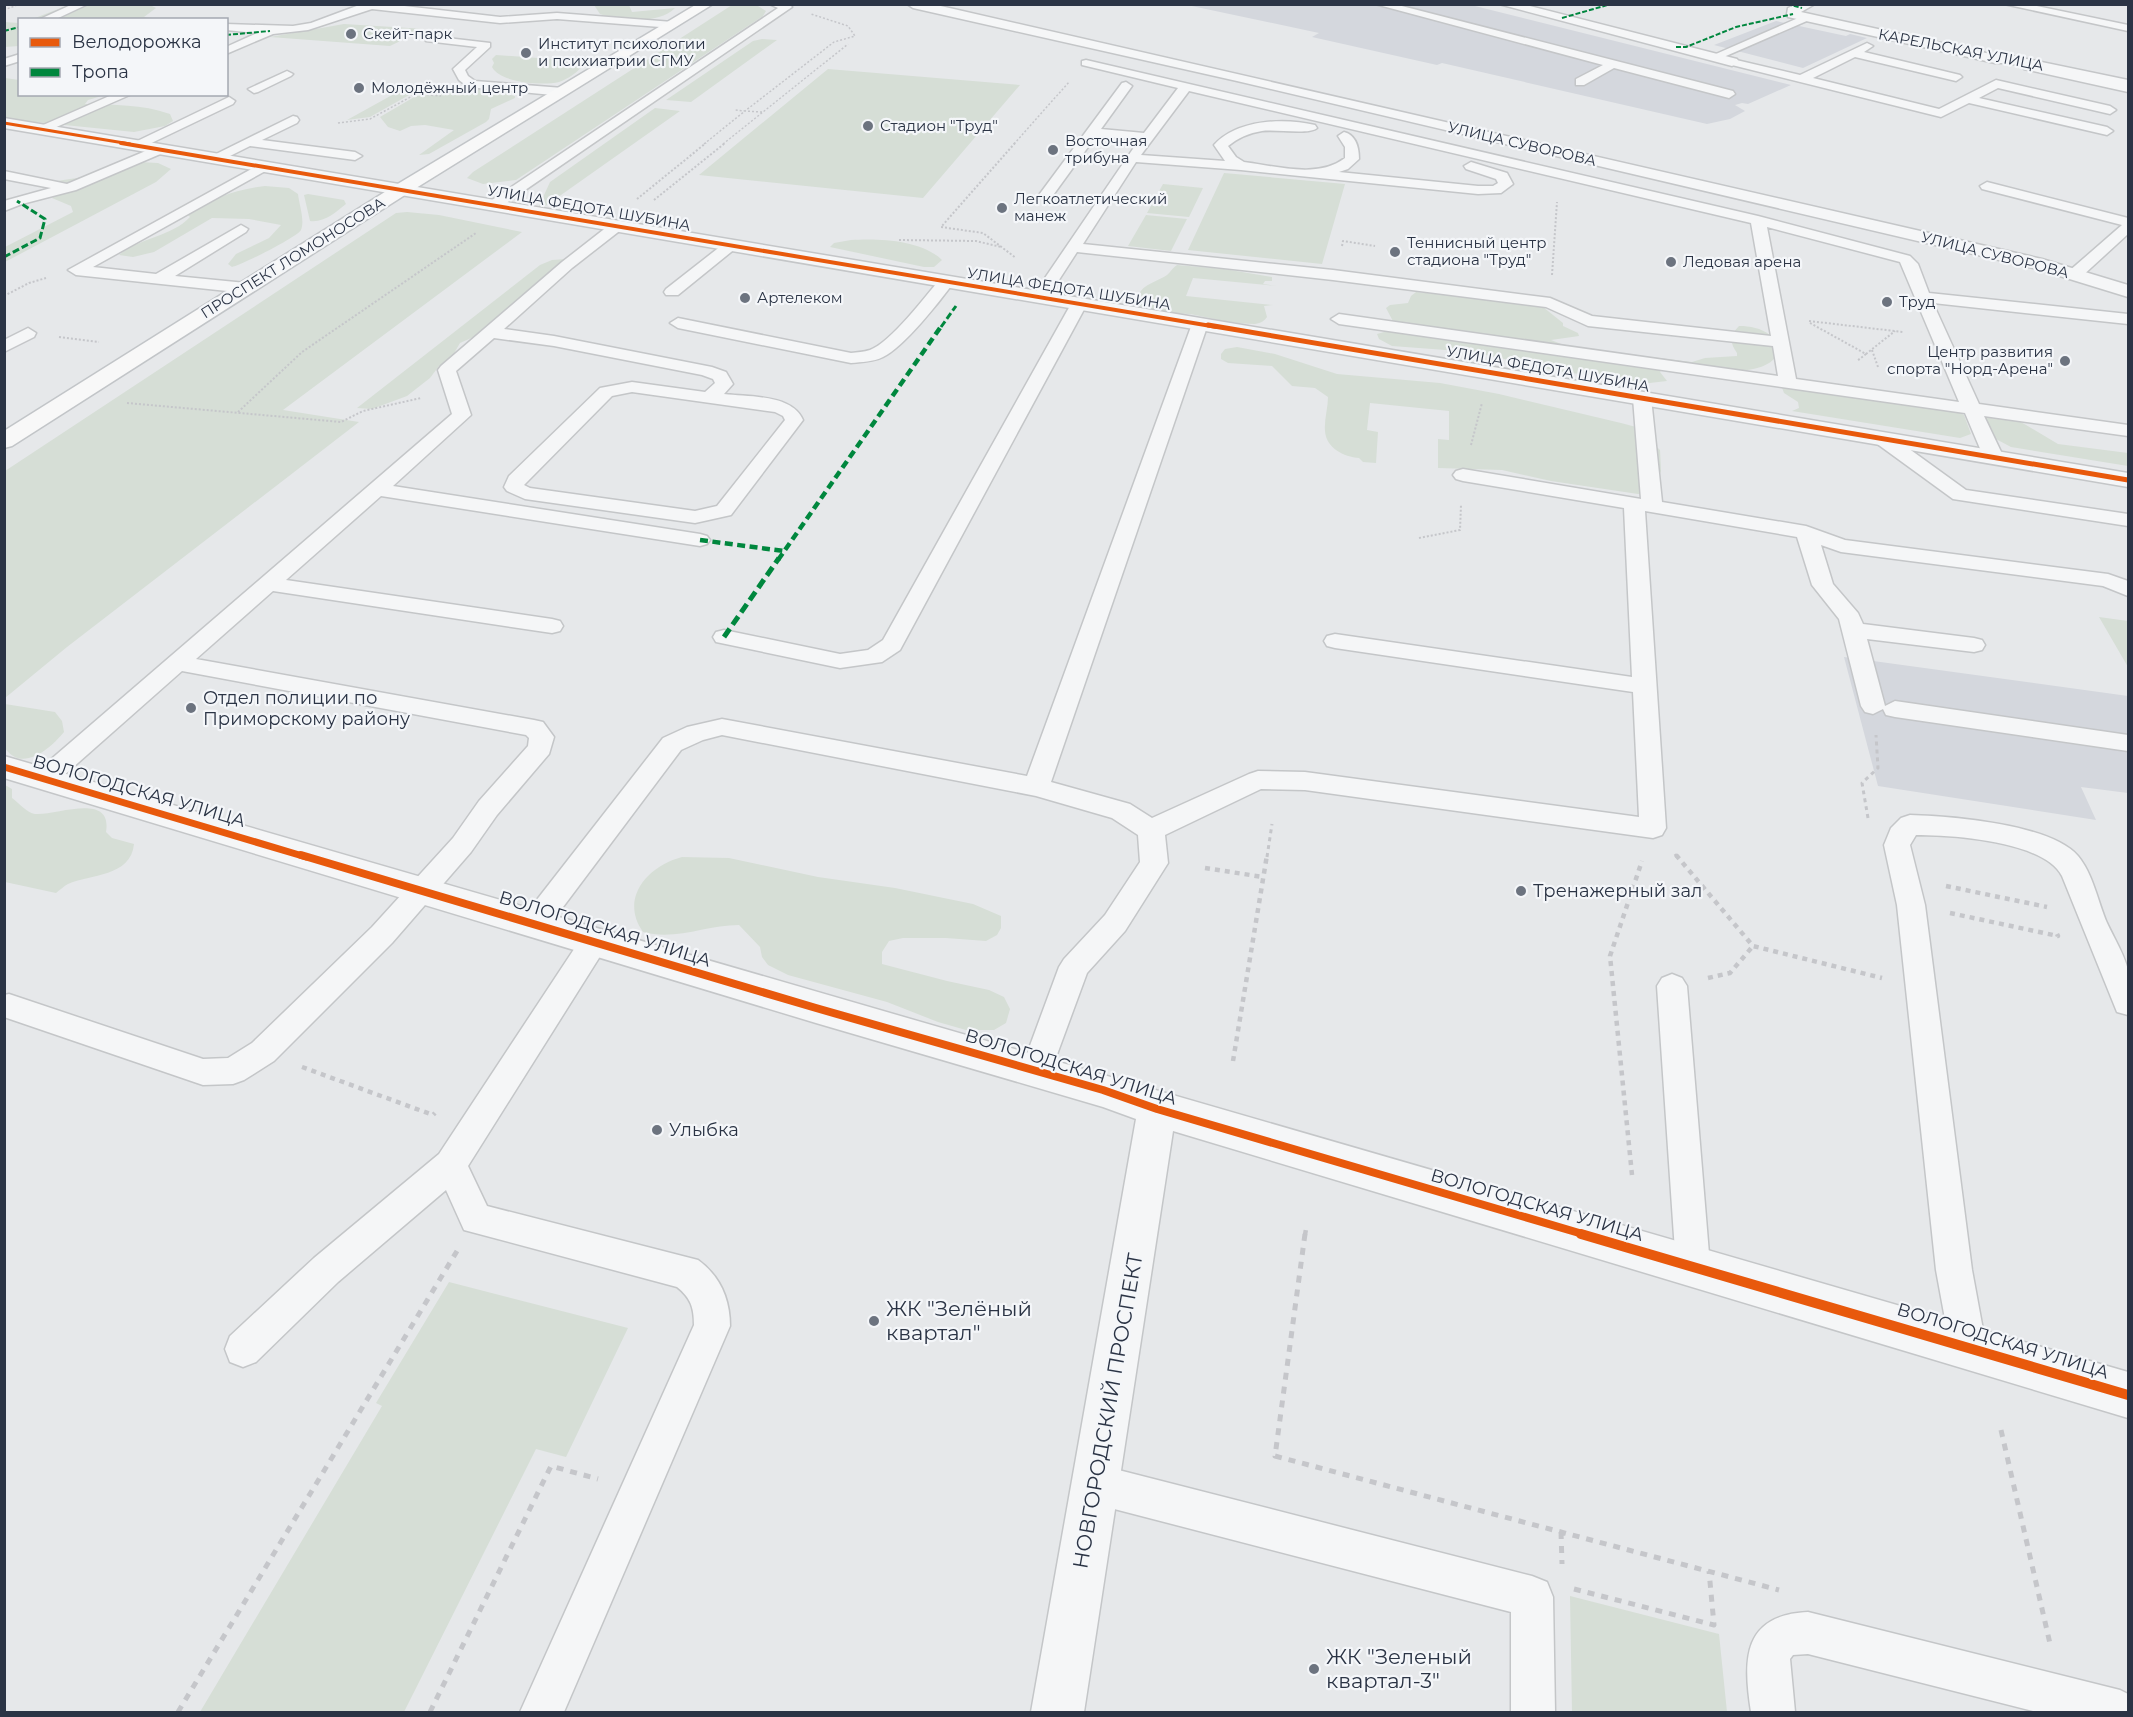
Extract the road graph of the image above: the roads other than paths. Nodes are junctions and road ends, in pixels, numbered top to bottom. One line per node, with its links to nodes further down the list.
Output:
1 (83, 4): 10 (lane)
2 (707, 4): 12 (main road, ПРОСПЕКТ ЛОМОНОСОВА)
3 (774, 4): 65 (lane)
4 (913, 4): 74 (street, УЛИЦА СУВОРОВА)
5 (1380, 4): 11 (lane)
6 (1505, 4): 23 (street)
7 (2009, 4): 15 (lane)
8 (1802, 12): 23 (lane); 25 (street, КАРЕЛЬСКАЯ УЛИЦА)
9 (557, 16): 12 (lane); 16 (lane); 17 (lane)
10 (48, 18)
11 (1436, 19): 13 (lane); 28 (lane)
12 (673, 24): 38 (main road, ПРОСПЕКТ ЛОМОНОСОВА)
13 (1418, 26)
14 (228, 27): 16 (lane)
15 (2128, 28)
16 (270, 31): 20 (lane)
17 (516, 32)
18 (430, 39): 38 (lane)
19 (1867, 46): 21 (lane)
20 (228, 50)
21 (1853, 53): 30 (lane); 31 (lane)
22 (18, 57): 26 (lane)
23 (1714, 57): 24 (street)
24 (1732, 62): 31 (lane)
25 (2023, 62): 33 (street, КАРЕЛЬСКАЯ УЛИЦА); 37 (lane)
26 (4, 63)
27 (1086, 63): 35 (lane)
28 (1613, 64): 32 (lane); 39 (lane)
29 (287, 74): 36 (lane)
30 (1956, 77)
31 (1802, 79): 41 (lane)
32 (1580, 82)
33 (2128, 84)
34 (1126, 86): 48 (lane)
35 (1186, 86): 50 (lane); 67 (lane)
36 (254, 89)
37 (2128, 90)
38 (563, 92): 63 (main road, ПРОСПЕКТ ЛОМОНОСОВА)
39 (1729, 94)
40 (121, 96): 46 (lane)
41 (1967, 99): 43 (lane); 47 (lane)
42 (228, 101): 52 (lane)
43 (2110, 110)
44 (293, 120): 51 (lane)
45 (4, 123): 46 (street, УЛИЦА ФЕДОТА ШУБИНА)
46 (40, 129): 52 (street, УЛИЦА ФЕДОТА ШУБИНА)
47 (2107, 131)
48 (1092, 132): 50 (lane); 64 (lane)
49 (1344, 136): 58 (lane); 59 (lane); 59 (lane)
50 (1148, 137): 56 (lane)
51 (248, 142): 54 (lane); 55 (lane)
52 (136, 145): 53 (street, УЛИЦА ФЕДОТА ШУБИНА)
53 (160, 149): 55 (street, УЛИЦА ФЕДОТА ШУБИНА); 62 (lane)
54 (355, 156)
55 (215, 158): 57 (street, УЛИЦА ФЕДОТА ШУБИНА)
56 (1132, 158): 58 (lane); 73 (lane)
57 (264, 166): 63 (street, УЛИЦА ФЕДОТА ШУБИНА); 75 (lane)
58 (1242, 166): 59 (lane)
59 (1320, 174)
60 (4, 175): 62 (lane)
61 (1987, 186): 68 (lane)
62 (72, 187): 66 (lane)
63 (402, 189): 65 (street, УЛИЦА ФЕДОТА ШУБИНА); 77 (main road, ПРОСПЕКТ ЛОМОНОСОВА)
64 (1046, 195)
65 (494, 205): 69 (street, УЛИЦА ФЕДОТА ШУБИНА)
66 (4, 207)
67 (1758, 220): 81 (lane); 90 (lane)
68 (2128, 222)
69 (617, 226): 72 (street, УЛИЦА ФЕДОТА ШУБИНА); 89 (lane)
70 (2128, 227): 74 (lane)
71 (241, 229): 75 (lane)
72 (731, 245): 76 (street, УЛИЦА ФЕДОТА ШУБИНА); 79 (lane)
73 (1074, 247): 80 (lane); 90 (lane)
74 (2074, 275): 78 (street, УЛИЦА СУВОРОВА)
75 (160, 278): 77 (lane)
76 (946, 282): 80 (street, УЛИЦА ФЕДОТА ШУБИНА); 86 (lane)
77 (246, 288): 98 (main road, ПРОСПЕКТ ЛОМОНОСОВА)
78 (2119, 289): 83 (lane)
79 (672, 292)
80 (1040, 297): 82 (street, УЛИЦА ФЕДОТА ШУБИНА)
81 (1924, 297): 83 (lane); 95 (lane)
82 (1079, 304): 87 (street, УЛИЦА ФЕДОТА ШУБИНА); 111 (lane)
83 (2103, 316): 85 (lane)
84 (1339, 319): 92 (lane)
85 (2128, 319)
86 (678, 323)
87 (1200, 324): 94 (street, УЛИЦА ФЕДОТА ШУБИНА); 119 (lane)
88 (4, 330): 91 (lane)
89 (490, 332): 93 (lane); 102 (lane)
90 (1781, 342): 92 (lane)
91 (4, 347)
92 (1788, 383): 95 (lane)
93 (709, 398): 93 (lane)
94 (1642, 398): 97 (street, УЛИЦА ФЕДОТА ШУБИНА); 103 (lane)
95 (1973, 409): 96 (lane); 99 (lane)
96 (2128, 431)
97 (1883, 439): 99 (street, УЛИЦА ФЕДОТА ШУБИНА); 104 (lane)
98 (4, 441)
99 (1994, 458): 101 (street, УЛИЦА ФЕДОТА ШУБИНА)
100 (1463, 475): 103 (lane)
101 (2128, 480)
102 (376, 489): 106 (lane); 107 (lane)
103 (1643, 505): 105 (lane); 115 (lane)
104 (2128, 520)
105 (1806, 532): 108 (lane); 110 (lane)
106 (700, 540)
107 (268, 584): 109 (lane); 114 (lane)
108 (2128, 589)
109 (552, 626)
110 (1853, 630): 113 (lane); 116 (lane)
111 (724, 637)
112 (1335, 641): 115 (lane)
113 (1974, 645)
114 (178, 663): 118 (lane); 121 (lane)
115 (1645, 686): 120 (lane)
116 (2128, 742)
117 (4, 767): 118 (street, ВОЛОГОДСКАЯ УЛИЦА)
118 (44, 779): 121 (street, ВОЛОГОДСКАЯ УЛИЦА)
119 (1036, 787): 120 (lane); 122 (lane)
120 (1151, 830): 127 (lane)
121 (422, 890): 122 (street, ВОЛОГОДСКАЯ УЛИЦА); 126 (lane)
122 (535, 923): 123 (street, ВОЛОГОДСКАЯ УЛИЦА)
123 (594, 942): 127 (street, ВОЛОГОДСКАЯ УЛИЦА); 129 (lane)
124 (1672, 986): 130 (lane)
125 (2128, 1003): 131 (lane)
126 (9, 1006)
127 (1037, 1070): 128 (street, ВОЛОГОДСКАЯ УЛИЦА)
128 (1158, 1109): 130 (street, ВОЛОГОДСКАЯ УЛИЦА); 134 (street, НОВГОРОДСКИЙ ПРОСПЕКТ)
129 (451, 1166): 132 (lane); 136 (lane)
130 (1693, 1266): 131 (street, ВОЛОГОДСКАЯ УЛИЦА)
131 (1968, 1346): 133 (street, ВОЛОГОДСКАЯ УЛИЦА)
132 (243, 1349)
133 (2128, 1395)
134 (1095, 1484): 137 (street, НОВГОРОДСКИЙ ПРОСПЕКТ); 138 (lane)
135 (2108, 1711): 139 (lane)
136 (542, 1713)
137 (1057, 1713)
138 (1533, 1713)
139 (1773, 1713)

